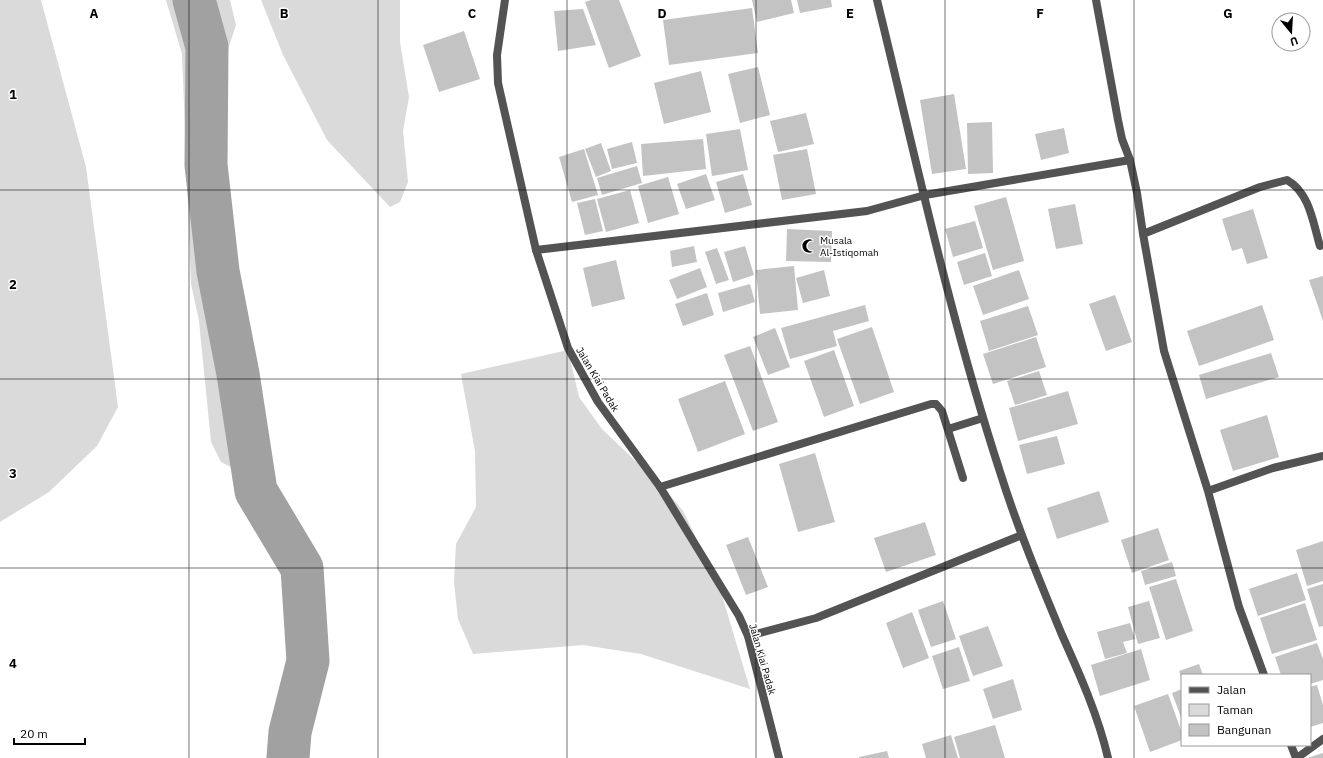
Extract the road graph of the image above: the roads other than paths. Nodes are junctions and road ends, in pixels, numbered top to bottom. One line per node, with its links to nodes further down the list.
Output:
1 (505, 0): 8 (street, Jalan Kiai Padak)
2 (877, 0): 5 (street)
3 (1096, 0): 4 (street)
4 (1130, 160): 5 (street); 6 (street)
5 (925, 195): 8 (street); 9 (street)
6 (1143, 234): 7 (street); 14 (street)
7 (1320, 246)
8 (536, 250): 13 (street, Jalan Kiai Padak)
9 (983, 418): 10 (street); 15 (street)
10 (948, 429): 12 (street); 13 (street)
11 (1323, 456): 14 (street)
12 (963, 478)
13 (660, 487): 16 (street, Jalan Kiai Padak)
14 (1208, 491): 17 (street)
15 (1022, 535): 16 (street); 21 (street)
16 (748, 636): 20 (street, Jalan Kiai Padak)
17 (1264, 674)
18 (1323, 739): 22 (street)
19 (1291, 746): 22 (street)
20 (779, 758)
21 (1108, 758)
22 (1296, 758)

